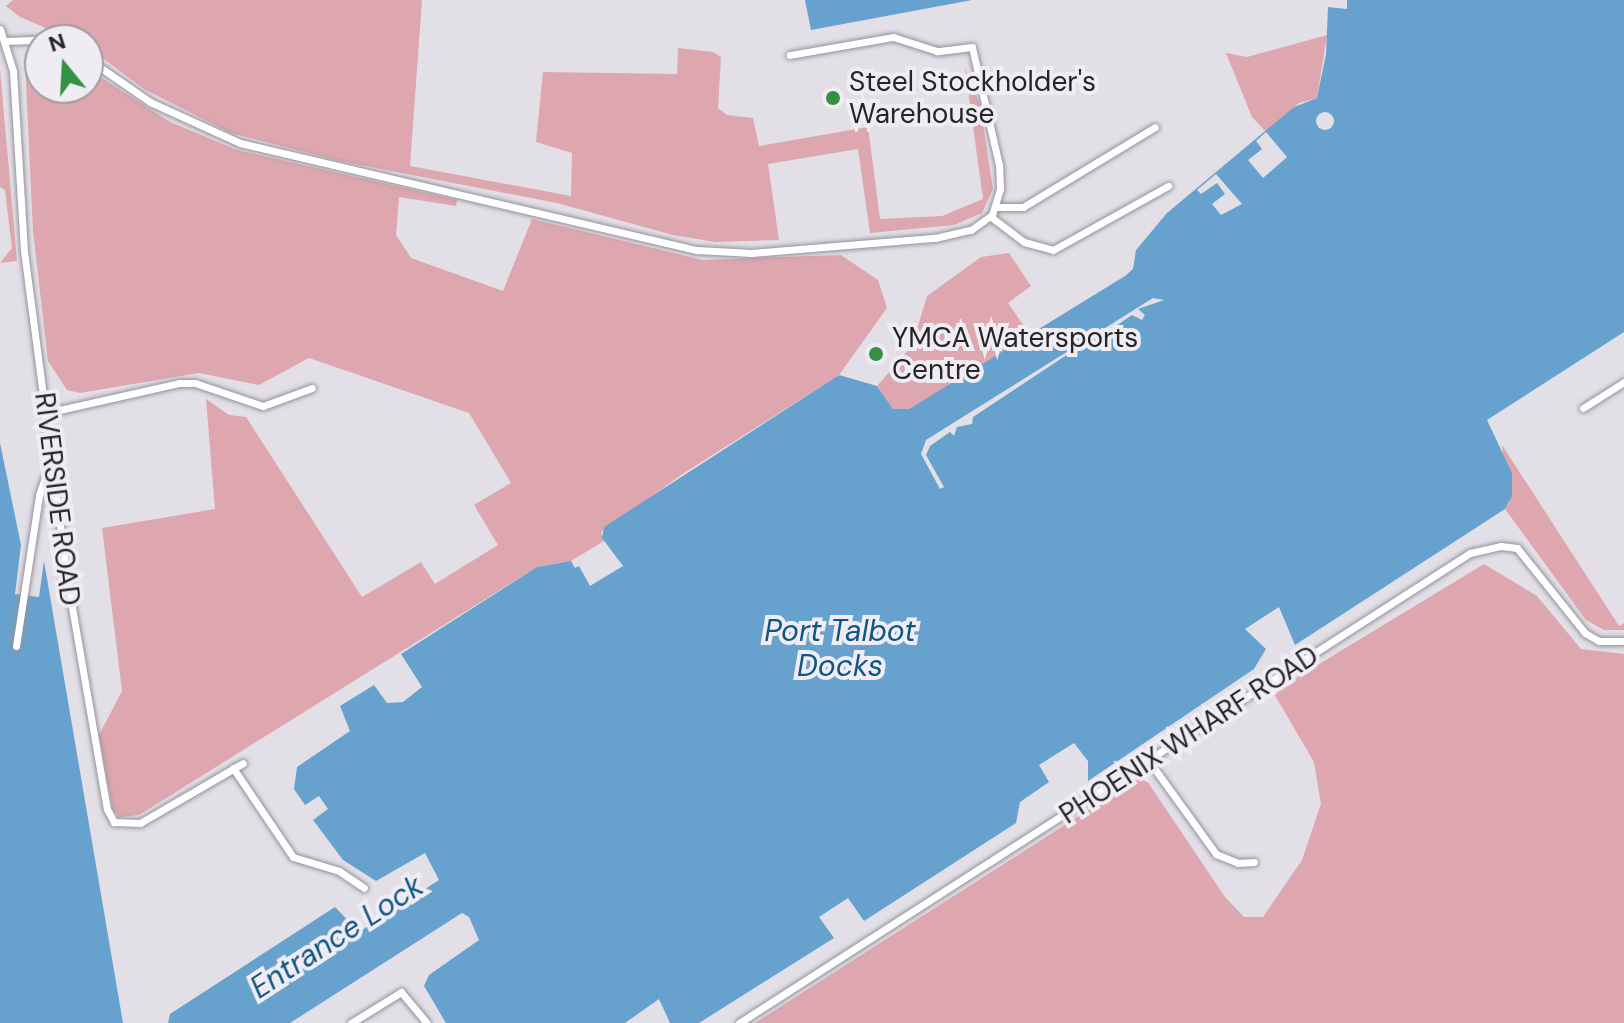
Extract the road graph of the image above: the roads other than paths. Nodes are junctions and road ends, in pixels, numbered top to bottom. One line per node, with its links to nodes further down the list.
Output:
1 (0, 29): 4 (lane, RIVERSIDE ROAD)
2 (969, 36): 5 (lane)
3 (24, 40): 4 (lane)
4 (5, 41): 15 (lane, RIVERSIDE ROAD)
5 (972, 47): 6 (lane); 10 (lane)
6 (790, 55)
7 (104, 70): 11 (lane)
8 (1155, 127): 10 (lane)
9 (1168, 186): 11 (lane)
10 (996, 207): 11 (lane)
11 (991, 217)
12 (1623, 385): 14 (lane)
13 (312, 388): 15 (lane)
14 (1583, 408)
15 (46, 413): 16 (lane, RIVERSIDE ROAD)
16 (53, 472): 18 (lane); 21 (lane, RIVERSIDE ROAD)
17 (1624, 641): 19 (lane, PHOENIX WHARF ROAD)
18 (16, 646)
19 (1149, 761): 22 (lane); 26 (lane, PHOENIX WHARF ROAD)
20 (243, 763): 21 (lane, RIVERSIDE ROAD)
21 (233, 768): 23 (lane)
22 (1254, 862)
23 (364, 888)
24 (351, 1023): 25 (lane)
25 (427, 1023)
26 (739, 1023)

